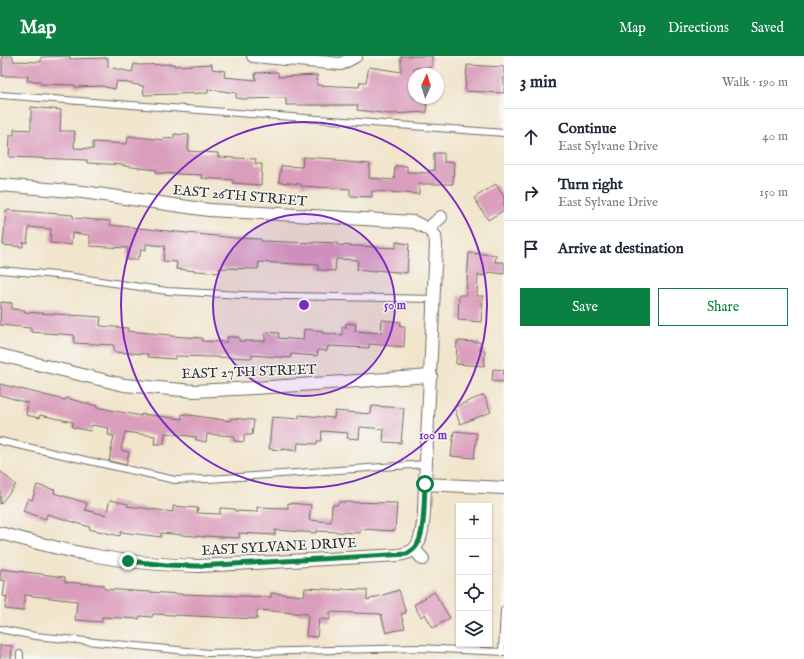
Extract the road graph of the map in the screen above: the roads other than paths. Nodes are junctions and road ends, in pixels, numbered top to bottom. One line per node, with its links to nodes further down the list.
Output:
1 (253, 56): 2 (street)
2 (356, 56)
3 (0, 95): 4 (lane)
4 (504, 132)
5 (0, 185): 7 (street, EAST 26TH STREET)
6 (441, 217): 7 (street)
7 (428, 229): 9 (street)
8 (0, 270): 9 (lane)
9 (434, 299): 11 (street)
10 (0, 354): 11 (street, EAST 27TH STREET)
11 (431, 376): 13 (street)
12 (0, 441): 13 (lane)
13 (426, 464): 14 (street)
14 (425, 484): 15 (street); 17 (street)
15 (504, 488)
16 (0, 533): 17 (street, EAST SYLVANE DRIVE)
17 (414, 549): 18 (street)
18 (422, 559)
19 (504, 610): 21 (lane)
20 (0, 629): 21 (lane)
21 (503, 652)

